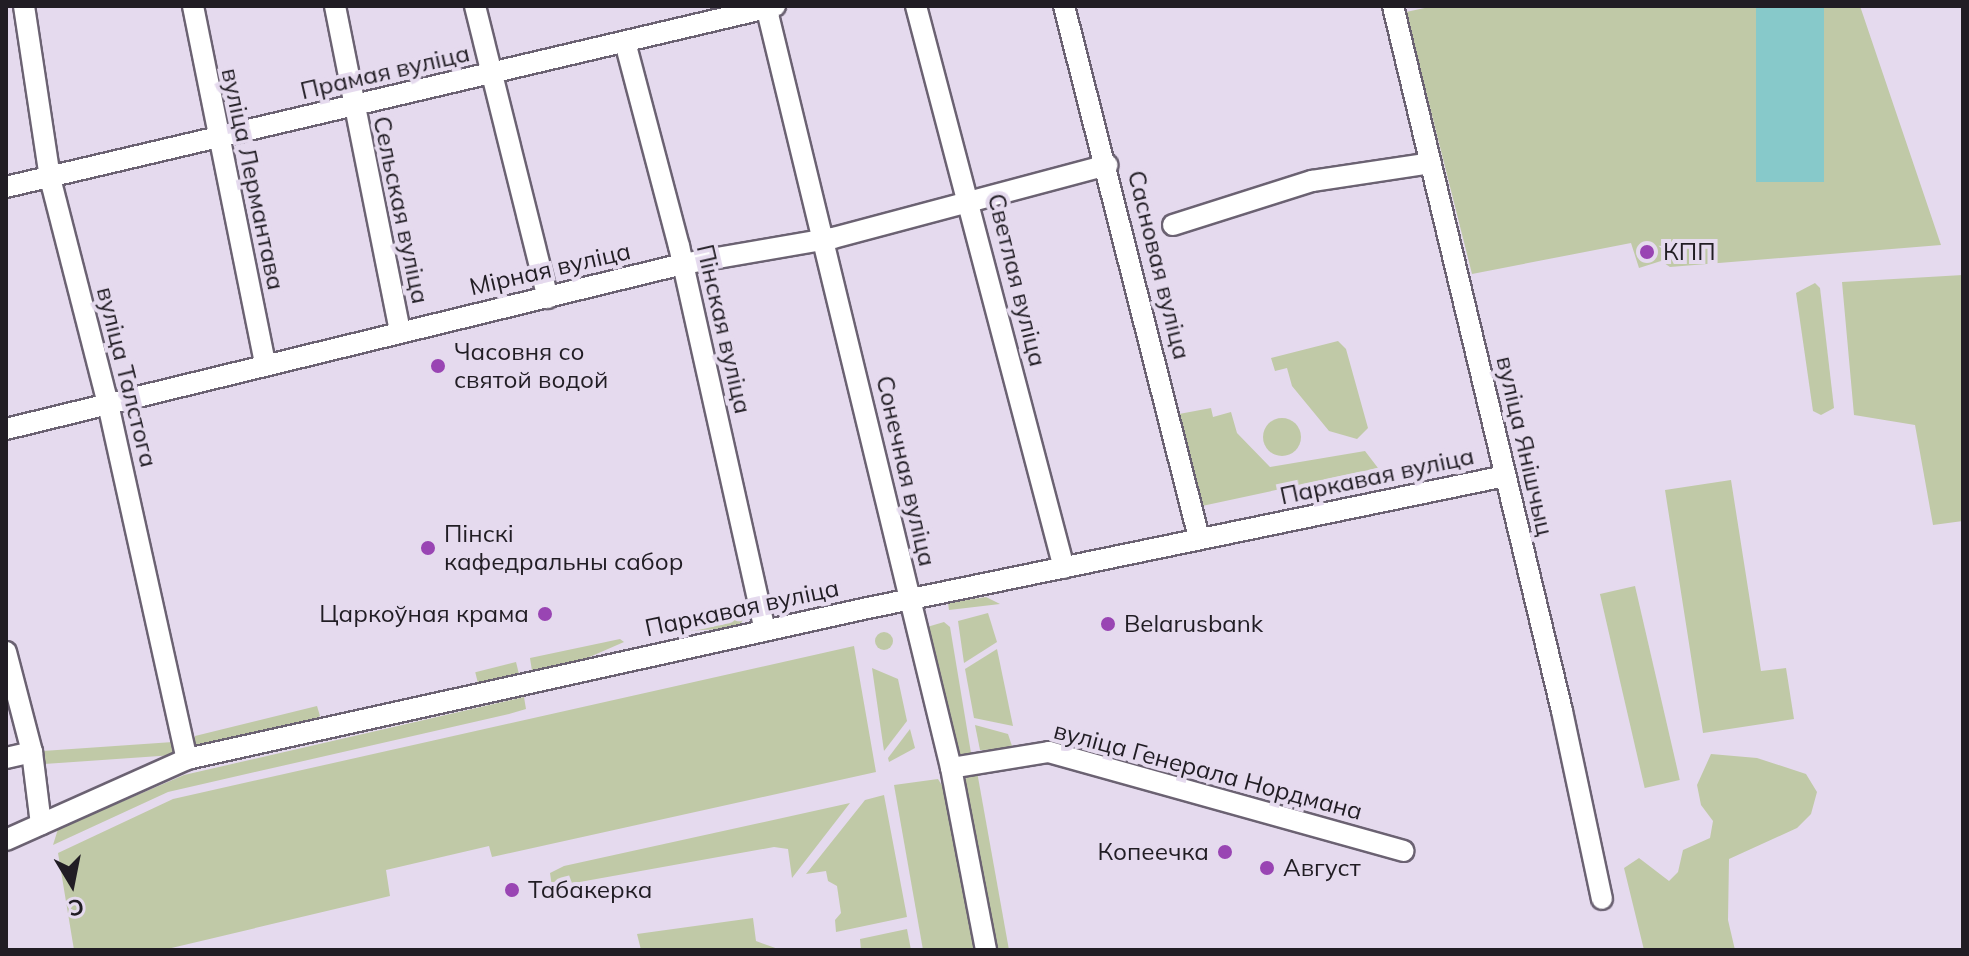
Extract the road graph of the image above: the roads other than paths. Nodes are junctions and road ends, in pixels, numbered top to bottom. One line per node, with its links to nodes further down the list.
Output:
1 (24, 6): 15 (street, вуліца Талстога)
2 (193, 6): 12 (street, вуліца Лермантава)
3 (335, 6): 11 (street, Сельская вуліца)
4 (475, 6): 10 (street)
5 (916, 6): 17 (street, Светлая вуліца)
6 (1064, 6): 14 (street, Сасновая вуліца)
7 (1393, 6): 13 (street, вуліца Янішчыц)
8 (769, 7): 9 (street, Прамая вуліца); 19 (street, Сонечная вуліца)
9 (625, 42): 10 (street, Прамая вуліца); 20 (street, Пінская вуліца)
10 (491, 74): 11 (street, Прамая вуліца); 21 (street)
11 (353, 106): 12 (street, Прамая вуліца); 22 (street, Сельская вуліца)
12 (216, 139): 15 (street, Прамая вуліца); 23 (street, вуліца Лермантава)
13 (1431, 163): 18 (street); 26 (street, вуліца Янішчыц)
14 (1107, 165): 17 (street, Мірная вуліца); 27 (street, Сасновая вуліца)
15 (50, 178): 16 (street, Прамая вуліца); 24 (street, вуліца Талстога)
16 (6, 187)
17 (970, 202): 19 (street, Мірная вуліца); 28 (street, Светлая вуліца)
18 (1173, 225)
19 (823, 238): 20 (street, Мірная вуліца); 29 (street, Сонечная вуліца)
20 (683, 264): 21 (street, Мірная вуліца); 30 (street, Пінская вуліца)
21 (548, 298): 22 (street, Мірная вуліца)
22 (400, 331): 23 (street, Мірная вуліца)
23 (265, 363): 24 (street, Мірная вуліца)
24 (108, 404): 25 (street, Мірная вуліца); 34 (street, вуліца Талстога)
25 (6, 429)
26 (1505, 476): 27 (street, Паркавая вуліца); 39 (street, вуліца Янішчыц)
27 (1199, 538): 28 (street, Паркавая вуліца)
28 (1064, 568): 29 (street, Паркавая вуліца)
29 (908, 599): 30 (street, Паркавая вуліца); 35 (street, Сонечная вуліца)
30 (765, 630): 34 (street, Паркавая вуліца)
31 (6, 652): 32 (street)
32 (32, 752): 33 (street); 36 (street)
33 (6, 758)
34 (187, 759): 36 (street, Паркавая вуліца)
35 (951, 768): 38 (street, вуліца Генерала Нордмана); 40 (street, Сонечная вуліца)
36 (41, 824): 37 (street, Паркавая вуліца)
37 (6, 840)
38 (1403, 851)
39 (1602, 899)
40 (986, 950)

